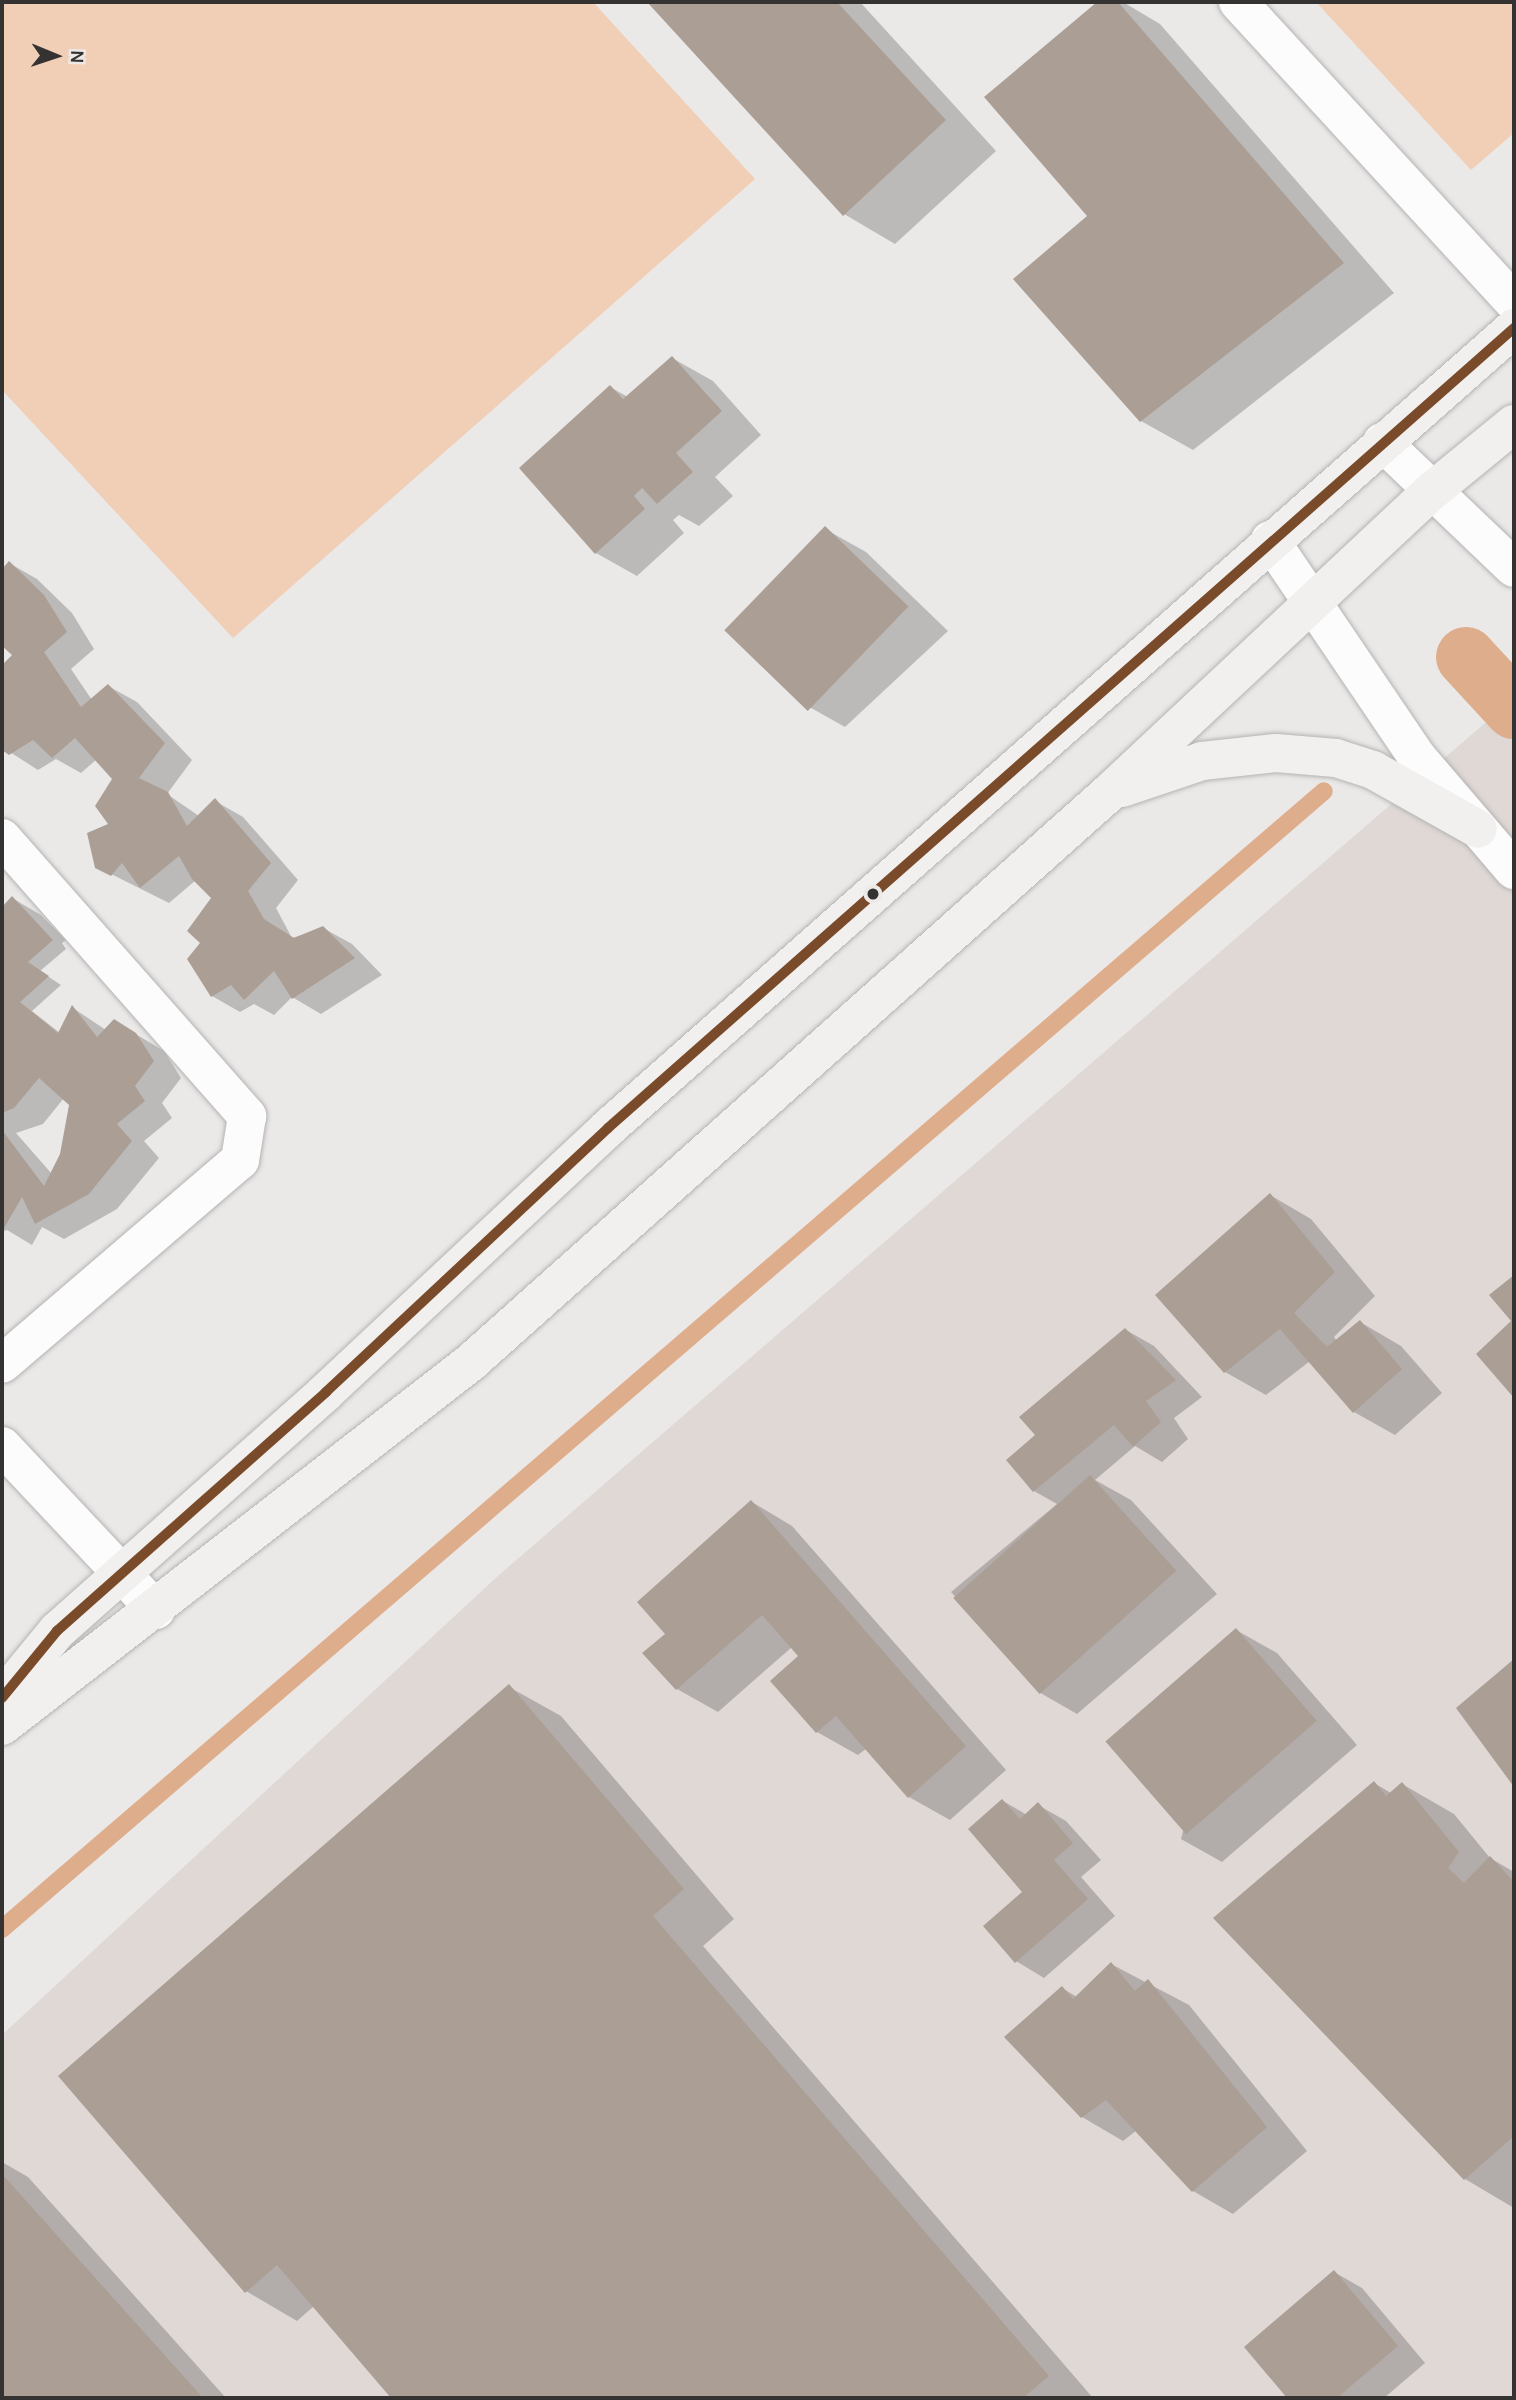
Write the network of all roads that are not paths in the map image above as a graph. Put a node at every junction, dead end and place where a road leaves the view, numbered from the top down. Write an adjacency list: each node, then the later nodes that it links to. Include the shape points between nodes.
1 (1238, 2): 2 (street)
2 (1514, 302)
3 (1514, 328): 5 (street)
4 (1514, 424): 6 (street)
5 (1382, 442): 6 (street); 7 (street)
6 (1432, 491): 8 (street); 9 (street)
7 (1270, 540): 9 (street); 16 (street, via 608,1128 326,1392)
8 (1514, 568)
9 (1313, 605): 10 (street); 11 (street, via 1417,757)
10 (1110, 792): 11 (street, via 1202,761 1276,753 1336,758 1373,771); 17 (street, via 470,1363 260,1523)
11 (1478, 829): 13 (street)
12 (2, 838): 14 (street, via 247,1116 240,1160)
13 (1514, 870)
14 (7, 1349)
15 (2, 1446): 16 (street)
16 (121, 1574): 17 (street); 18 (street, via 57,1632)
17 (156, 1610): 19 (street)
18 (2, 1698)
19 (2, 1726)

